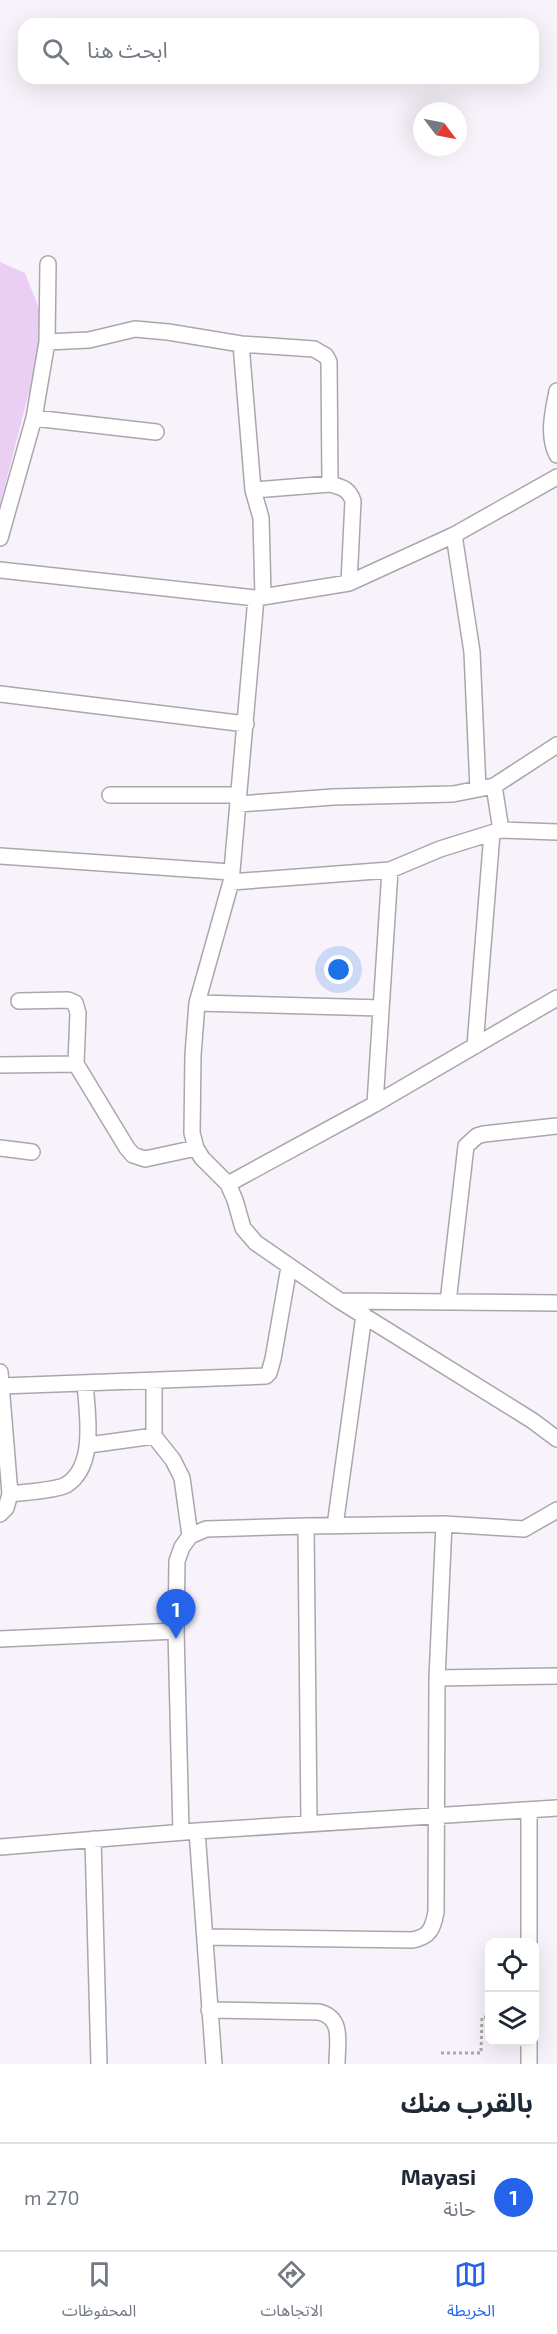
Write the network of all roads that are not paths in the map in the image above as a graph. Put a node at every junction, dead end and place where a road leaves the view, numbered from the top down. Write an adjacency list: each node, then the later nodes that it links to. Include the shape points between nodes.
1 (48, 264): 2 (street)
2 (47, 342): 3 (street, via 89,340 135,329); 5 (street)
3 (241, 344): 9 (street, via 314,349 326,356); 10 (street)
4 (557, 391): 7 (street, via 552,419)
5 (34, 418): 6 (street); 12 (street)
6 (156, 432)
7 (557, 455)
8 (557, 477): 11 (street)
9 (330, 484): 10 (street); 14 (street, via 345,489 352,501)
10 (253, 490): 15 (street, via 261,518)
11 (454, 535): 14 (street); 20 (street, via 472,652)
12 (0, 538)
13 (0, 570): 15 (street)
14 (349, 583): 15 (street)
15 (260, 597): 17 (street)
16 (0, 694): 17 (street)
17 (246, 724): 22 (street)
18 (557, 745): 19 (street)
19 (494, 786): 20 (street); 23 (street)
20 (478, 789): 22 (street, via 453,794)
21 (110, 795): 22 (street)
22 (238, 800): 27 (street)
23 (497, 832): 24 (street); 26 (street, via 440,849); 32 (street)
24 (557, 832)
25 (0, 856): 27 (street)
26 (390, 870): 27 (street); 31 (street)
27 (231, 877): 30 (street)
28 (557, 998): 32 (street)
29 (19, 1001): 33 (street, via 75,1003)
30 (197, 1003): 31 (street); 38 (street, via 192,1133)
31 (381, 1008): 35 (street)
32 (475, 1046): 35 (street)
33 (76, 1064): 34 (street); 38 (street, via 133,1155 145,1159)
34 (0, 1065)
35 (375, 1104): 40 (street)
36 (557, 1126): 43 (street, via 484,1134 466,1146)
37 (0, 1148): 39 (street)
38 (196, 1148): 40 (street)
39 (32, 1152)
40 (228, 1184): 41 (street, via 243,1228)
41 (289, 1267): 42 (street); 47 (street, via 273,1359 266,1376)
42 (340, 1301): 43 (street); 45 (street)
43 (448, 1302): 44 (street)
44 (557, 1303)
45 (364, 1315): 50 (street); 57 (street)
46 (1, 1379): 48 (street); 52 (street)
47 (154, 1382): 48 (street); 49 (street)
48 (85, 1383): 51 (street)
49 (154, 1436): 51 (street); 58 (street, via 182,1478)
50 (557, 1439)
51 (89, 1444): 52 (street, via 81,1468 64,1486)
52 (10, 1494): 54 (street)
53 (557, 1509): 55 (street, via 524,1529)
54 (0, 1514)
55 (444, 1524): 57 (street); 62 (street)
56 (306, 1526): 57 (street); 58 (street, via 206,1529); 66 (street)
57 (335, 1526)
58 (190, 1536): 59 (street, via 177,1561)
59 (176, 1631): 60 (street); 68 (street)
60 (0, 1639)
61 (557, 1676): 62 (street)
62 (437, 1678): 65 (street)
63 (557, 1808): 64 (street)
64 (529, 1810): 65 (street); 72 (street)
65 (435, 1816): 66 (street); 71 (street, via 436,1912 434,1926 423,1939)
66 (309, 1824): 67 (street)
67 (197, 1830): 68 (street); 71 (street)
68 (181, 1832): 69 (street)
69 (93, 1839): 70 (street); 75 (street)
70 (0, 1846)
71 (205, 1937): 73 (street)
72 (529, 1938)
73 (209, 2010): 76 (street); 77 (street, via 329,2014 335,2020)
74 (529, 2046): 78 (street)
75 (99, 2064)
76 (214, 2064)
77 (337, 2064)
78 (530, 2064)

